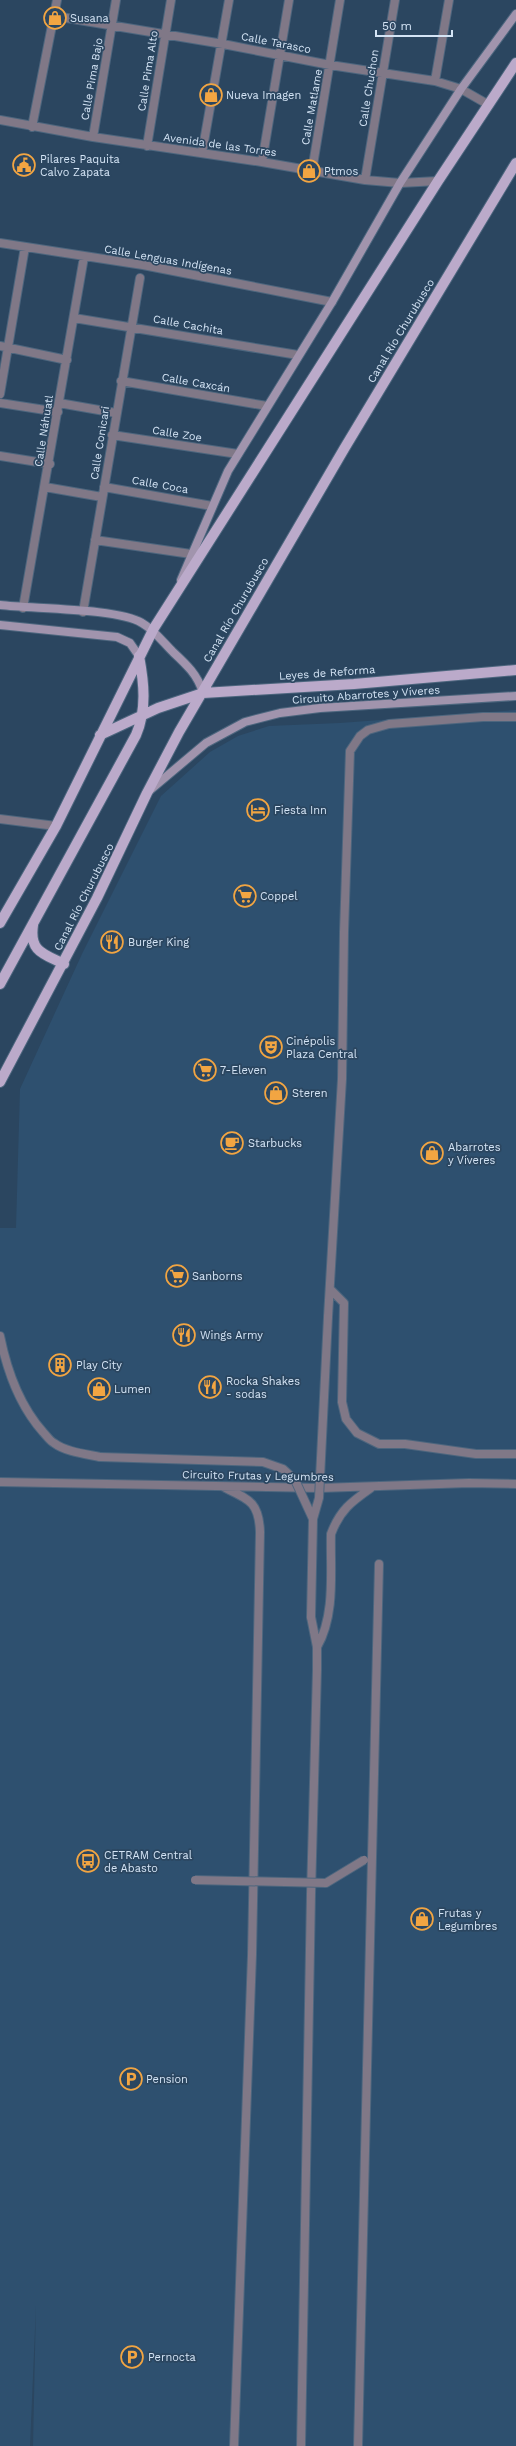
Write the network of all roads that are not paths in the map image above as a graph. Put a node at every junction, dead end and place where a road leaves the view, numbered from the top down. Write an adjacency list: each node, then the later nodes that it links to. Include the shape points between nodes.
1 (57, 0): 10 (street)
2 (116, 0): 11 (street, Calle Pima Bajo)
3 (171, 0): 12 (street, Calle Pima Alto)
4 (229, 0): 13 (street)
5 (289, 0): 14 (street)
6 (340, 0): 16 (street, Calle Matlame)
7 (395, 0): 17 (street, Calle Chuchon)
8 (449, 0): 18 (street)
9 (516, 14): 19 (street)
10 (55, 16): 11 (street, Calle Tarasco); 22 (street)
11 (112, 26): 12 (street, Calle Tarasco); 23 (street, Calle Pima Bajo)
12 (164, 35): 13 (street, Calle Tarasco); 24 (street, Calle Pima Alto)
13 (222, 44): 14 (street, Calle Tarasco); 25 (street)
14 (280, 54): 16 (street, Calle Tarasco); 26 (street)
15 (516, 63): 20 (main road)
16 (330, 65): 17 (street, Calle Tarasco); 28 (street, Calle Matlame)
17 (382, 73): 18 (street, Calle Tarasco); 29 (street, Calle Chuchon)
18 (435, 81): 19 (street, Calle Tarasco)
19 (460, 89): 20 (street, Calle Tarasco); 31 (street)
20 (490, 105): 30 (main road)
21 (0, 120): 22 (street, Avenida de las Torres)
22 (32, 127): 23 (street, Avenida de las Torres)
23 (93, 137): 24 (street, Avenida de las Torres)
24 (147, 146): 25 (street, Avenida de las Torres)
25 (202, 153): 26 (street, Avenida de las Torres)
26 (262, 162): 28 (street, Avenida de las Torres)
27 (516, 163): 67 (main road, Canal Río Churubusco, via 344,449)
28 (312, 171): 29 (street, Avenida de las Torres)
29 (365, 180): 31 (street, Avenida de las Torres)
30 (438, 181): 31 (street, Avenida de las Torres); 59 (main road)
31 (400, 183): 36 (street)
32 (0, 243): 33 (street, Calle Lenguas Indígenas)
33 (25, 247): 34 (street, Calle Lenguas Indígenas); 39 (street)
34 (84, 257): 36 (street, Calle Lenguas Indígenas, via 143,265); 37 (street, Calle Náhuatl)
35 (140, 278): 38 (street, Calle Conicari)
36 (332, 302): 40 (street)
37 (74, 318): 38 (street, Calle Cachita); 41 (street, Calle Náhuatl)
38 (131, 326): 40 (street, Calle Cachita); 42 (street, Calle Conicari)
39 (4, 347): 41 (street); 43 (street)
40 (298, 355): 46 (street)
41 (67, 360): 45 (street, Calle Náhuatl)
42 (121, 381): 46 (street, Calle Caxcán); 48 (street, Calle Conicari)
43 (0, 394)
44 (0, 403): 47 (street)
45 (60, 403): 47 (street, Calle Náhuatl); 48 (street)
46 (267, 406): 50 (street)
47 (58, 412): 52 (street, Calle Náhuatl)
48 (116, 413): 49 (street, Calle Conicari)
49 (112, 435): 50 (street, Calle Zoe); 54 (street, Calle Conicari)
50 (238, 454): 56 (street)
51 (0, 456): 52 (street)
52 (50, 464): 53 (street, Calle Náhuatl)
53 (45, 487): 55 (street); 61 (street, Calle Náhuatl)
54 (104, 487): 55 (street, Calle Conicari); 56 (street, Calle Coca)
55 (102, 497): 57 (street, Calle Conicari)
56 (212, 506): 58 (street)
57 (95, 540): 58 (street); 62 (street, Calle Conicari)
58 (191, 554): 59 (street)
59 (174, 597): 64 (main road)
60 (0, 605): 61 (street)
61 (23, 608): 62 (street)
62 (84, 612): 64 (street, via 130,618 143,623)
63 (0, 625): 65 (street, via 117,637 130,643)
64 (152, 631): 65 (main road); 67 (street, via 191,669 199,680)
65 (139, 656): 69 (main road, via 144,683); 71 (main road)
66 (516, 670): 67 (main road, Leyes de Reforma)
67 (203, 693): 69 (main road, Leyes de Reforma); 72 (main road, Canal Río Churubusco)
68 (516, 696): 72 (street, Circuito Abarrotes y Víveres, via 320,708 280,713 245,722 206,743)
69 (143, 714): 71 (main road, Leyes de Reforma); 75 (main road, via 132,744)
70 (516, 717): 80 (street, via 389,724 368,730 360,736 350,751 342,1079)
71 (100, 734): 74 (main road)
72 (147, 793): 77 (main road, Canal Río Churubusco, via 116,862)
73 (0, 819): 74 (street)
74 (56, 826): 76 (main road)
75 (34, 922): 77 (main road, via 32,937 36,948); 78 (main road)
76 (0, 923)
77 (64, 964): 79 (main road, Canal Río Churubusco)
78 (0, 984)
79 (0, 1082)
80 (330, 1289): 82 (street, via 344,1303 342,1402 346,1419 357,1433 379,1444 405,1444 476,1454); 87 (street, bridge, via 319,1498)
81 (0, 1336): 87 (street, bridge, via 10,1377 27,1411 53,1443 100,1457 263,1462 283,1468 295,1480)
82 (516, 1454)
83 (0, 1482): 85 (street, Circuito Frutas y Legumbres)
84 (516, 1484): 86 (street, Circuito Frutas y Legumbres, via 469,1483)
85 (222, 1487): 86 (street, Circuito Frutas y Legumbres); 92 (street, via 254,1504 260,1516 252,1955)
86 (371, 1488): 89 (street, via 345,1507 331,1534 329,1614 326,1631)
87 (313, 1519): 89 (street, bridge, via 311,1616)
88 (379, 1564): 90 (street)
89 (318, 1647): 93 (street)
90 (373, 1856): 91 (street, bridge, via 326,1882); 94 (street)
91 (195, 1880)
92 (234, 2446)
93 (300, 2446)
94 (358, 2446)

